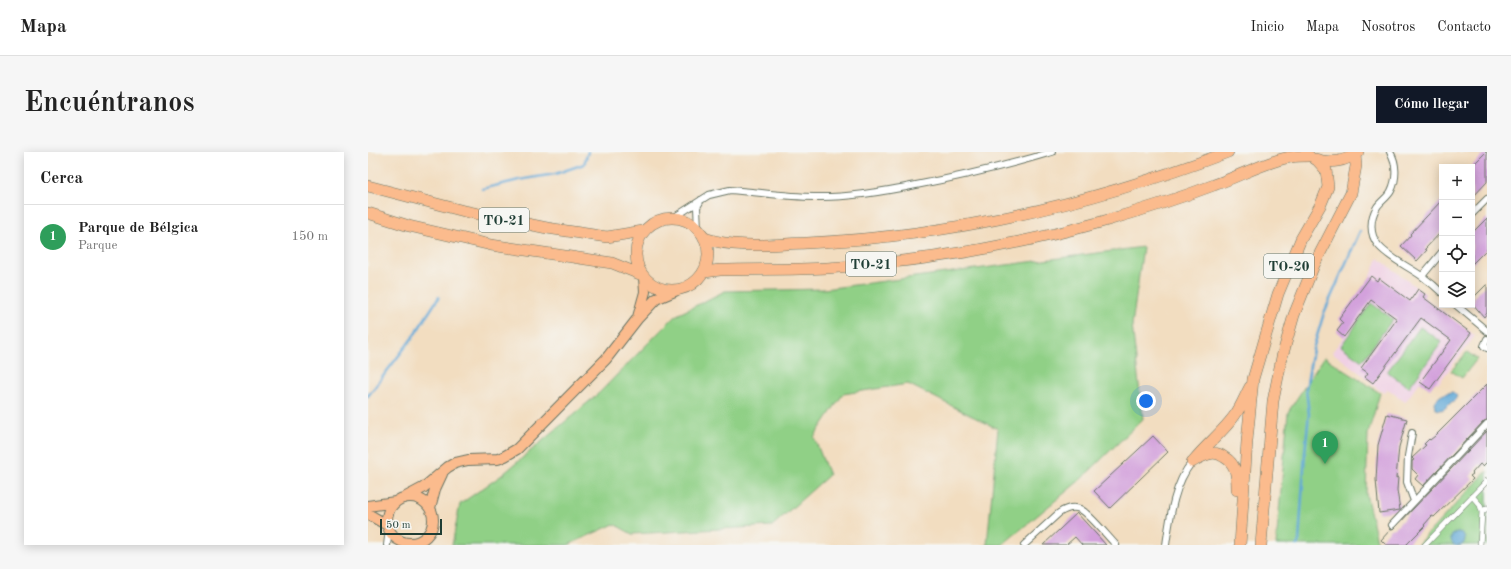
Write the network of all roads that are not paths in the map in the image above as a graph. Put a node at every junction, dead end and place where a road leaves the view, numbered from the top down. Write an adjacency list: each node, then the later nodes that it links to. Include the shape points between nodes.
1 (1052, 152): 7 (street, via 1014,164 892,190 814,197 730,190)
2 (1228, 152): 13 (highway, TO-21, via 1172,173 1094,197 1028,214 955,228 885,237 780,244 731,244)
3 (1390, 152): 17 (street, via 1396,166 1393,185 1374,213 1371,228 1380,247)
4 (1357, 153): 5 (highway, TO-20, via 1337,162 1327,162); 48 (highway, TO-20, via 1351,193 1314,265 1294,315 1282,357 1273,401)
5 (1310, 156): 15 (highway, TO-21, via 1292,156 1151,208 1008,245 883,263 826,268); 25 (highway, TO-20, via 1326,170 1328,187 1301,239 1278,294)
6 (368, 186): 12 (highway, TO-21, via 452,208 547,228 607,237)
7 (702, 199): 11 (street); 13 (street, via 697,207)
8 (1487, 199): 9 (street)
9 (1475, 211)
10 (368, 213): 16 (highway, TO-21, via 409,226 491,245 612,263)
11 (673, 218): 12 (highway, TO-21, via 656,221); 13 (highway, TO-21, via 691,223)
12 (643, 231): 16 (highway, via 638,239 635,257 637,267)
13 (701, 234): 15 (highway, via 708,252)
14 (1439, 256): 17 (street)
15 (704, 272): 18 (highway, TO-21, via 687,288)
16 (643, 276): 18 (highway, TO-21, via 658,288); 21 (main road, via 644,292)
17 (1422, 276): 19 (street)
18 (675, 290): 21 (main road, via 656,299)
19 (1439, 290)
20 (1460, 308): 22 (street)
21 (638, 318): 29 (main road, via 606,359 517,449 498,459 462,461)
22 (1487, 331)
23 (1487, 339): 24 (street, via 1484,346)
24 (1487, 348)
25 (1253, 379): 28 (highway, via 1236,414); 42 (highway, TO-20, via 1246,441)
26 (1487, 424): 33 (street)
27 (1412, 433): 33 (street, via 1407,482)
28 (1192, 462): 42 (highway, via 1214,453 1232,462 1236,470 1236,514); 47 (street, via 1182,477 1175,496)
29 (442, 472): 32 (main road, via 423,488); 35 (main road)
30 (1487, 480): 31 (street)
31 (1472, 496): 37 (street, via 1480,505); 49 (street)
32 (400, 500): 34 (main road); 35 (main road, via 419,499); 40 (main road, via 390,509 387,516)
33 (1414, 501): 39 (street)
34 (368, 506)
35 (430, 508): 41 (main road, via 434,522)
36 (1487, 508): 37 (street)
37 (1482, 512): 50 (street)
38 (368, 514): 40 (main road)
39 (1392, 525)
40 (388, 527): 43 (main road, via 395,538); 44 (street)
41 (429, 540): 43 (main road)
42 (1240, 543)
43 (410, 544)
44 (388, 545)
45 (1024, 545): 46 (street, via 1059,513 1076,508 1083,511)
46 (1116, 545)
47 (1166, 545)
48 (1261, 545)
49 (1425, 545)
50 (1480, 545)

